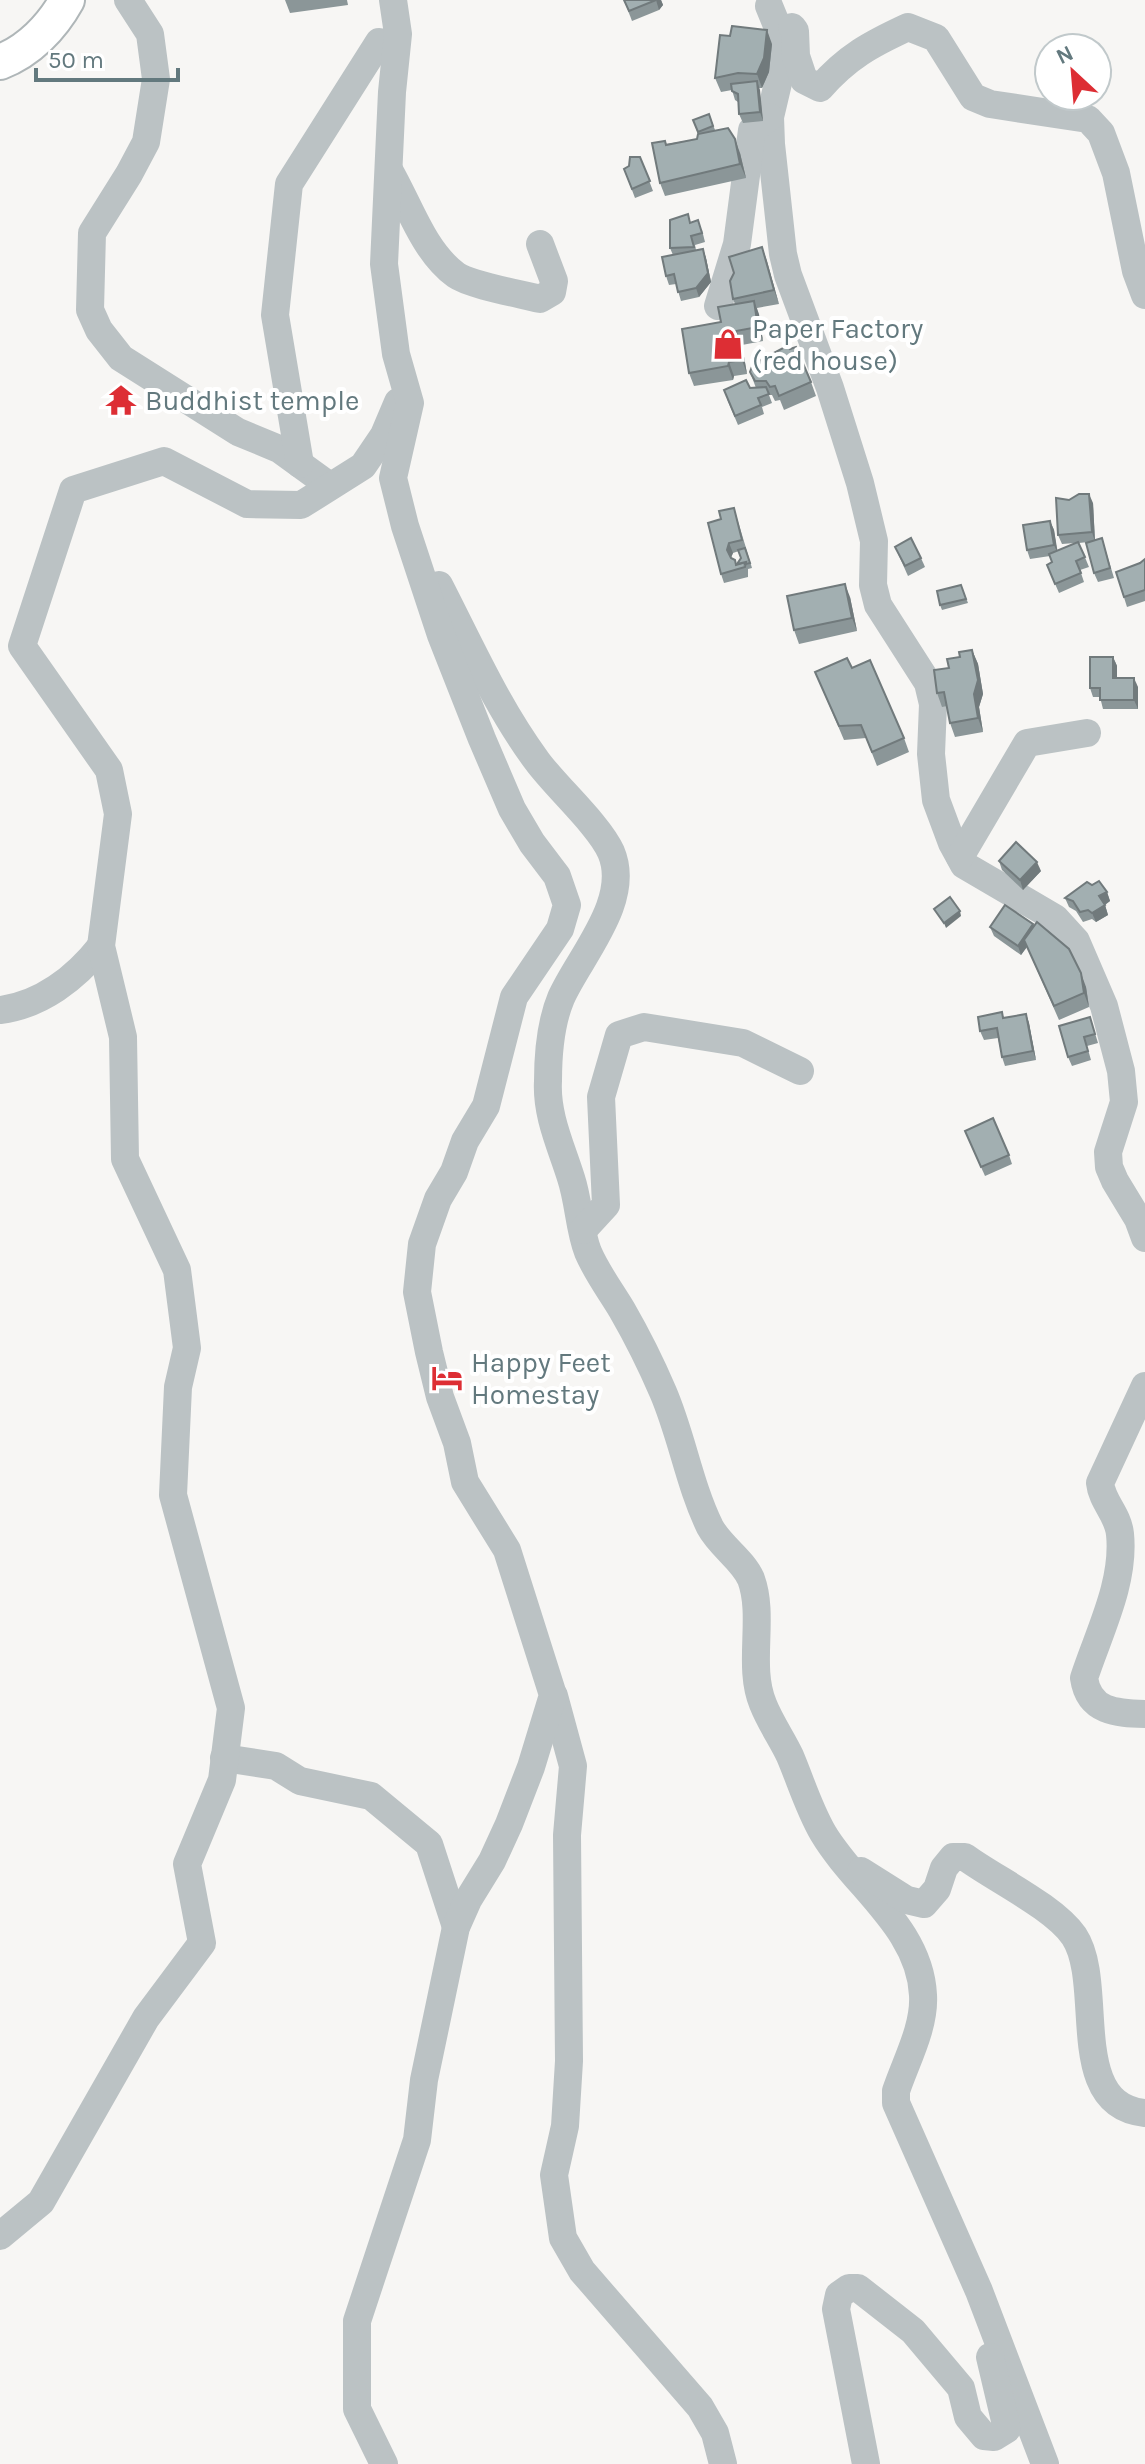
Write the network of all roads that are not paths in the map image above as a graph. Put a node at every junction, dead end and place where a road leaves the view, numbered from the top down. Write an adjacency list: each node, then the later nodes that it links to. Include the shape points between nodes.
1 (67, 0): 6 (main road, via 34,42)
2 (128, 0): 13 (street, via 150,34 156,79 146,142 92,233 90,310 121,358 238,432)
3 (393, 0): 8 (street, via 398,34)
4 (766, 3): 7 (street, via 778,28 780,52); 10 (street, via 795,31 804,80 820,88 840,65 908,27 936,38 973,97 1088,119 1101,133 1116,173)
5 (379, 42): 13 (street, via 289,184 275,315)
6 (0, 62)
7 (770, 117): 11 (street, via 752,130 737,244); 17 (street, via 788,275 860,483 874,541 878,605 928,683 936,800)
8 (389, 169): 9 (street, via 438,258 458,277 540,299 552,292 554,281); 12 (street, via 384,264)
9 (540, 244)
10 (1145, 295)
11 (718, 306)
12 (403, 373): 14 (street, via 384,435 363,466); 15 (street, via 410,403 393,478)
13 (300, 464): 14 (street)
14 (330, 486): 18 (street, via 301,505 247,504 164,461 73,490 22,646 109,770 118,814)
15 (405, 526): 21 (street, via 512,726 611,852 613,895 559,1001 547,1083 549,1110); 24 (street, via 441,635 512,809 557,876 567,905 560,929 514,997 486,1106 438,1199 422,1244 417,1292 465,1482 507,1550)
16 (1087, 733): 17 (street, via 1027,743)
17 (960, 857): 22 (street, via 984,878 1055,918 1076,941 1104,1006 1121,1071 1124,1102 1108,1152 1109,1167)
18 (101, 946): 19 (street, via 59,987 24,1005); 26 (street, via 123,1037 125,1159 177,1270 187,1348 178,1387 173,1495 231,1708)
19 (0, 1010)
20 (800, 1071): 21 (street, via 743,1043 644,1027 619,1035 601,1097 606,1205)
21 (583, 1230): 27 (street, via 598,1273 663,1394 694,1492 713,1533 750,1577 763,1704 811,1810)
22 (1145, 1238)
23 (1145, 1386): 25 (street, via 1100,1483 1120,1532 1120,1556 1114,1591 1084,1678 1086,1693 1099,1706)
24 (553, 1695): 28 (street, via 509,1824); 33 (street, via 573,1766 567,1835 569,2061 565,2126 554,2175 563,2238 582,2271 700,2407 715,2433)
25 (1145, 1714)
26 (224, 1758): 28 (street, via 276,1766 300,1781 371,1796 429,1844); 30 (street, via 222,1780 187,1864 202,1943 146,2018 41,2202)
27 (840, 1859): 29 (street, via 907,1900 924,1904 953,1857 965,1857 1036,1902 1072,1933 1084,1953 1091,2047 1104,2089 1123,2109); 31 (street, via 914,1956 923,1996 921,2021 896,2103)
28 (456, 1927): 32 (street, via 417,2140 357,2321 357,2409)
29 (1145, 2113)
30 (0, 2236)
31 (1002, 2350): 34 (street, via 989,2353 1007,2429 984,2436 968,2417 961,2388 913,2331 858,2288 839,2295 836,2309); 35 (street)
32 (384, 2464)
33 (723, 2464)
34 (866, 2464)
35 (1045, 2464)

